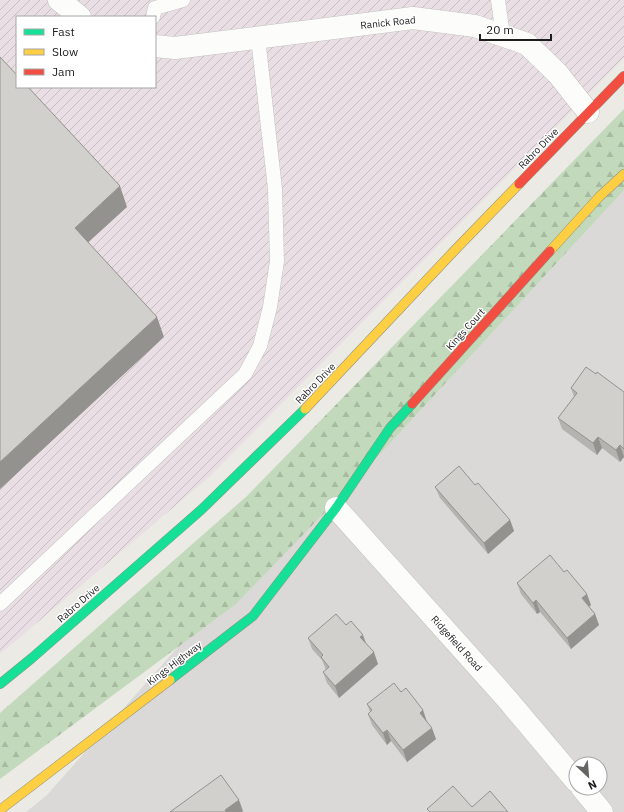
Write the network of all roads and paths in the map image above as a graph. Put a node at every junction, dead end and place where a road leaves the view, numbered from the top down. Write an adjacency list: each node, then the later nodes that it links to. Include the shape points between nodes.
1 (60, 0): 5 (street)
2 (183, 0): 4 (lane)
3 (498, 0): 6 (lane)
4 (153, 8)
5 (79, 16)
6 (503, 36): 7 (street, Ranick Road, via 475,26 413,18); 10 (street, Ranick Road, via 527,44 558,74)
7 (258, 38): 8 (street, Ranick Road, via 176,48); 13 (lane, via 275,189 277,261 270,307 260,346 245,374)
8 (156, 46)
9 (624, 76): 10 (street, Rabro Drive)
10 (588, 112): 14 (street, Rabro Drive, via 311,404 201,510)
11 (624, 174): 12 (street, Kings Court, via 599,197 390,428)
12 (336, 508): 15 (street, Ridgefield Road, via 507,699); 17 (street, Kings Highway, via 253,616)
13 (0, 604)
14 (0, 684)
15 (568, 771)
16 (589, 796): 18 (street)
17 (0, 810)
18 (602, 812)

